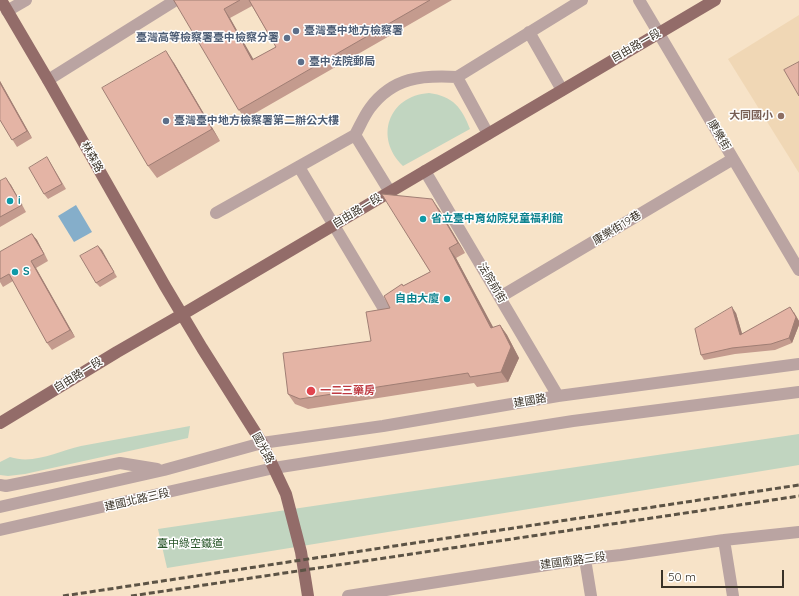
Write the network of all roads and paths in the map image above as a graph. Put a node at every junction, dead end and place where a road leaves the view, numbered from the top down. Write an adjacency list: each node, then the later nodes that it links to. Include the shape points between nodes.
1 (1, 0): 7 (main road, 林森路)
2 (26, 0): 7 (street)
3 (176, 0): 11 (street)
4 (582, 0): 8 (street)
5 (639, 0): 9 (street, 康樂街)
6 (715, 0): 9 (main road, 自由路一段)
7 (7, 11): 11 (main road, 林森路)
8 (529, 32): 10 (street); 12 (street)
9 (659, 33): 12 (main road, 自由路一段); 15 (street, 康樂街)
10 (457, 77): 13 (street); 14 (street, via 433,76 410,79 394,85 370,108)
11 (48, 80): 24 (main road, 林森路)
12 (562, 90): 13 (main road, 自由路一段)
13 (488, 134): 17 (main road, 自由路一段)
14 (355, 135): 16 (street); 18 (street)
15 (733, 159): 21 (street, 康樂街); 22 (street, 康樂街19巷)
16 (299, 166): 19 (street); 20 (street)
17 (425, 171): 18 (main road, 自由路一段); 22 (street, 法院前街)
18 (390, 192): 20 (main road, 自由路一段)
19 (216, 213)
20 (333, 225): 23 (street); 24 (main road, 自由路一段)
21 (799, 270)
22 (500, 297): 27 (street, 法院前街)
23 (384, 309)
24 (183, 314): 28 (main road, 自由路一段); 29 (main road, 國光路)
25 (799, 364): 27 (street, 建國路)
26 (799, 392): 30 (street, via 573,421)
27 (558, 396): 29 (street, 建國路, via 383,426)
28 (0, 423)
29 (262, 443): 30 (main road, 國光路); 31 (street)
30 (274, 468): 34 (street, 建國北路三段); 38 (main road, 國光路, via 286,494 294,523)
31 (164, 470): 32 (street, via 120,463 6,486); 33 (street)
32 (0, 485)
33 (0, 507)
34 (0, 530)
35 (799, 532): 36 (street, 建國南路三段)
36 (724, 540): 37 (street, 建國南路三段); 41 (street)
37 (585, 559): 39 (street, 建國南路三段); 40 (street)
38 (308, 596)
39 (348, 596)
40 (590, 596)
41 (733, 596)

